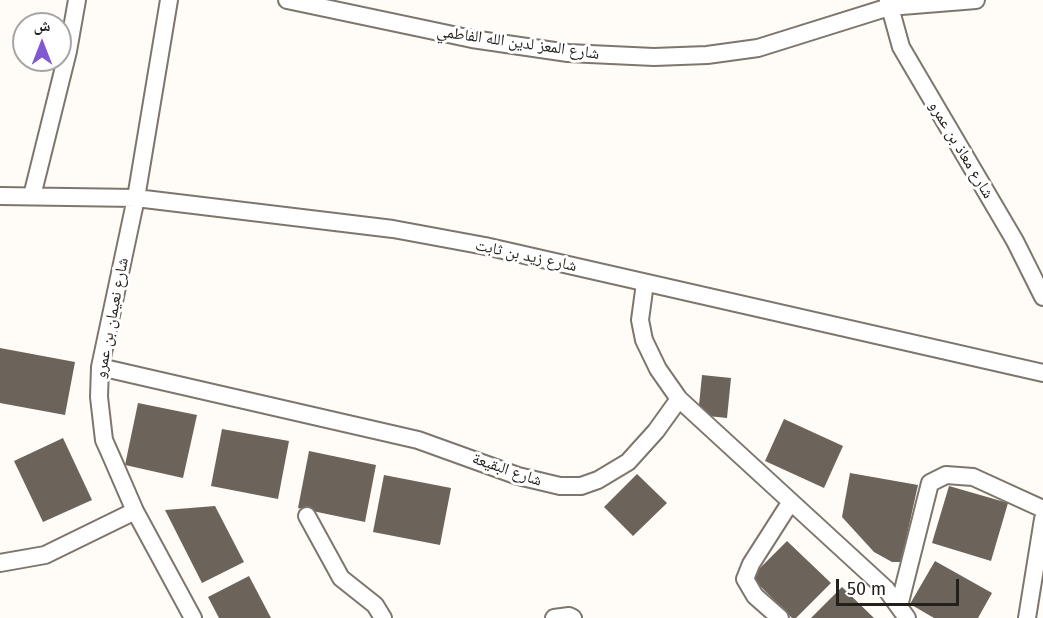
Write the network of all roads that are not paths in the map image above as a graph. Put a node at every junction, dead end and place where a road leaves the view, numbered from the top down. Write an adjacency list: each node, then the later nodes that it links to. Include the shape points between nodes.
1 (77, 0): 8 (street)
2 (169, 0): 9 (street, شارع نعيمان بن عمرو)
3 (287, 0): 6 (street, شارع المعز لدين الله الفاطمي)
4 (976, 0): 5 (street, شارع المعز لدين الله الفاطمي)
5 (889, 4): 6 (street, شارع المعز لدين الله الفاطمي, via 758,48 654,57 568,53 472,39); 11 (street, شارع معاذ بن عمرو, via 901,47)
6 (343, 6)
7 (0, 196): 8 (street, شارع زيد بن ثابت)
8 (32, 196): 9 (street, شارع زيد بن ثابت)
9 (136, 198): 10 (street, شارع زيد بن ثابت, via 393,229 485,246); 12 (street, شارع نعيمان بن عمرو)
10 (645, 284): 13 (street, شارع زيد بن ثابت); 14 (street, via 640,320 644,340)
11 (1043, 297)
12 (100, 367): 14 (street, شارع البقيعة, via 418,440 518,476 560,486 581,486 628,462); 17 (street, شارع نعيمان بن عمرو, via 104,440)
13 (1043, 374)
14 (679, 399): 15 (street)
15 (790, 503): 21 (street, via 886,589); 26 (street, via 751,564 746,579 755,596)
16 (1043, 509): 21 (street, via 973,477 946,476 930,483)
17 (135, 511): 20 (street, via 45,555); 22 (street, شارع نعيمان بن عمرو)
18 (307, 516): 23 (street, via 341,578 375,605)
19 (1043, 519): 27 (street)
20 (0, 563)
21 (903, 612)
22 (193, 618)
23 (383, 618)
24 (554, 618): 25 (street)
25 (573, 618)
26 (780, 618)
27 (1027, 618)

